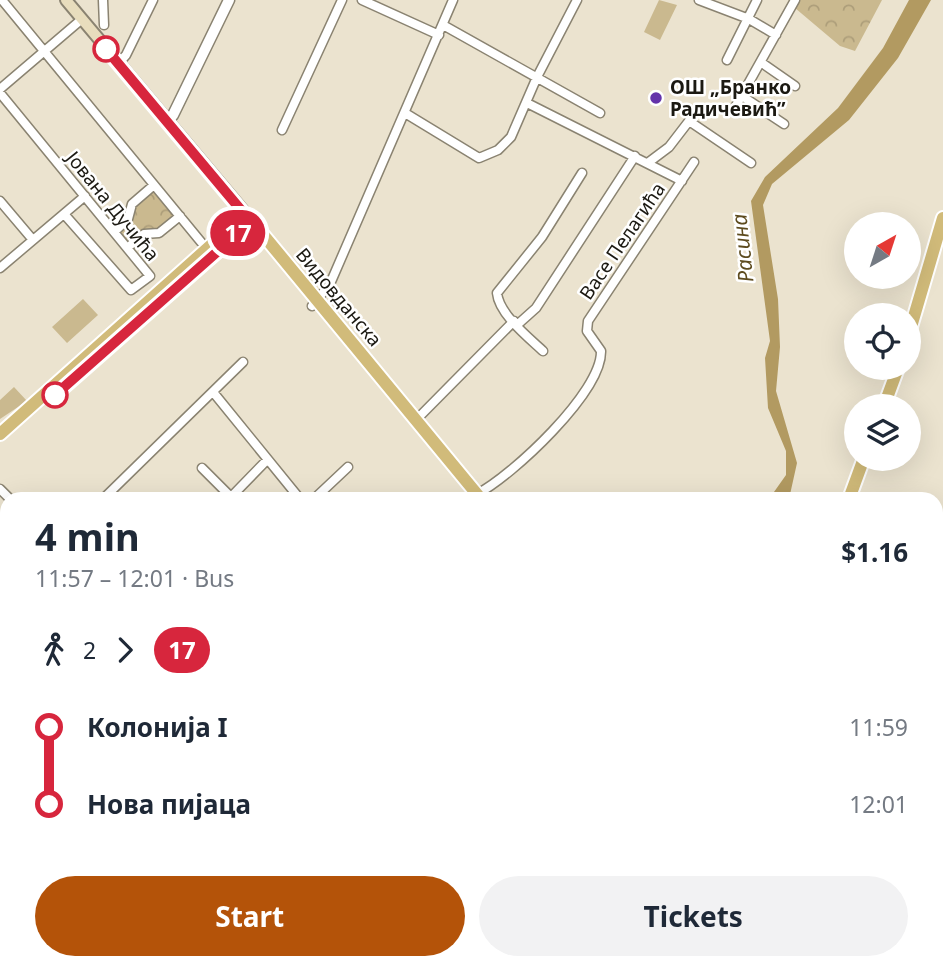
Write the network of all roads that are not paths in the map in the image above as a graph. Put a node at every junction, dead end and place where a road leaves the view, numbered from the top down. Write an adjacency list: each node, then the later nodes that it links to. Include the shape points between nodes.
1 (2, 0): 19 (street)
2 (66, 0): 13 (main road, Видовданска)
3 (103, 0): 15 (street)
4 (153, 0): 22 (street)
5 (229, 0): 31 (street)
6 (342, 0): 33 (street)
7 (362, 0): 17 (street)
8 (453, 0): 16 (street)
9 (577, 0): 23 (street)
10 (699, 0): 14 (street)
11 (757, 0): 14 (street)
12 (795, 0): 18 (street)
13 (82, 19): 19 (street); 22 (main road, Видовданска)
14 (749, 19): 18 (street); 20 (street)
15 (104, 25)
16 (443, 25): 17 (street); 23 (street)
17 (439, 35): 29 (street)
18 (776, 36): 21 (street)
19 (44, 51): 25 (street); 40 (street)
20 (727, 60)
21 (762, 63): 24 (street); 26 (street)
22 (118, 64): 31 (main road, Видовданска)
23 (537, 77): 27 (street); 30 (street)
24 (795, 86)
25 (0, 91): 41 (street, Јована Дучића)
26 (742, 96): 28 (street); 32 (street)
27 (527, 103): 29 (street, via 509,141 483,158); 34 (street)
28 (733, 111)
29 (405, 113): 53 (street, via 330,284)
30 (600, 113)
31 (167, 122): 46 (main road, Видовданска, via 171,133)
32 (784, 124)
33 (282, 130)
34 (635, 156): 35 (street); 54 (street, via 536,308)
35 (649, 162): 37 (street, via 690,121); 39 (street)
36 (694, 162): 39 (street, Васе Пелагића)
37 (751, 163)
38 (582, 173): 54 (street, via 542,237 497,293)
39 (682, 181): 71 (street, Васе Пелагића, via 587,321 587,331 601,351 595,376 541,444)
40 (154, 185): 44 (street); 47 (street, via 132,204 128,219)
41 (85, 197): 43 (street); 47 (street, Јована Дучића)
42 (0, 201): 48 (street)
43 (64, 214): 48 (street); 50 (street, Јована Дучића, via 131,290 150,276)
44 (180, 216): 49 (street); 50 (street, via 159,233 144,234)
45 (943, 218): 52 (main road)
46 (246, 220): 53 (main road, Видовданска); 59 (main road); 60 (main road)
47 (114, 232): 50 (street, Јована Дучића)
48 (33, 240): 51 (street)
49 (201, 242)
50 (127, 248)
51 (0, 268)
52 (918, 303)
53 (315, 304): 58 (main road, Видовданска)
54 (515, 323): 55 (street); 58 (street)
55 (543, 351)
56 (243, 362): 57 (street)
57 (213, 392): 61 (street); 65 (street)
58 (409, 416): 70 (main road, Видовданска)
59 (0, 434)
60 (0, 443)
61 (267, 460): 67 (street); 68 (street)
62 (348, 467): 69 (street)
63 (202, 468): 66 (street)
64 (859, 471): 72 (main road)
65 (110, 492)
66 (224, 492)
67 (236, 492)
68 (294, 492)
69 (321, 492)
70 (472, 492)
71 (482, 492)
72 (852, 492)

